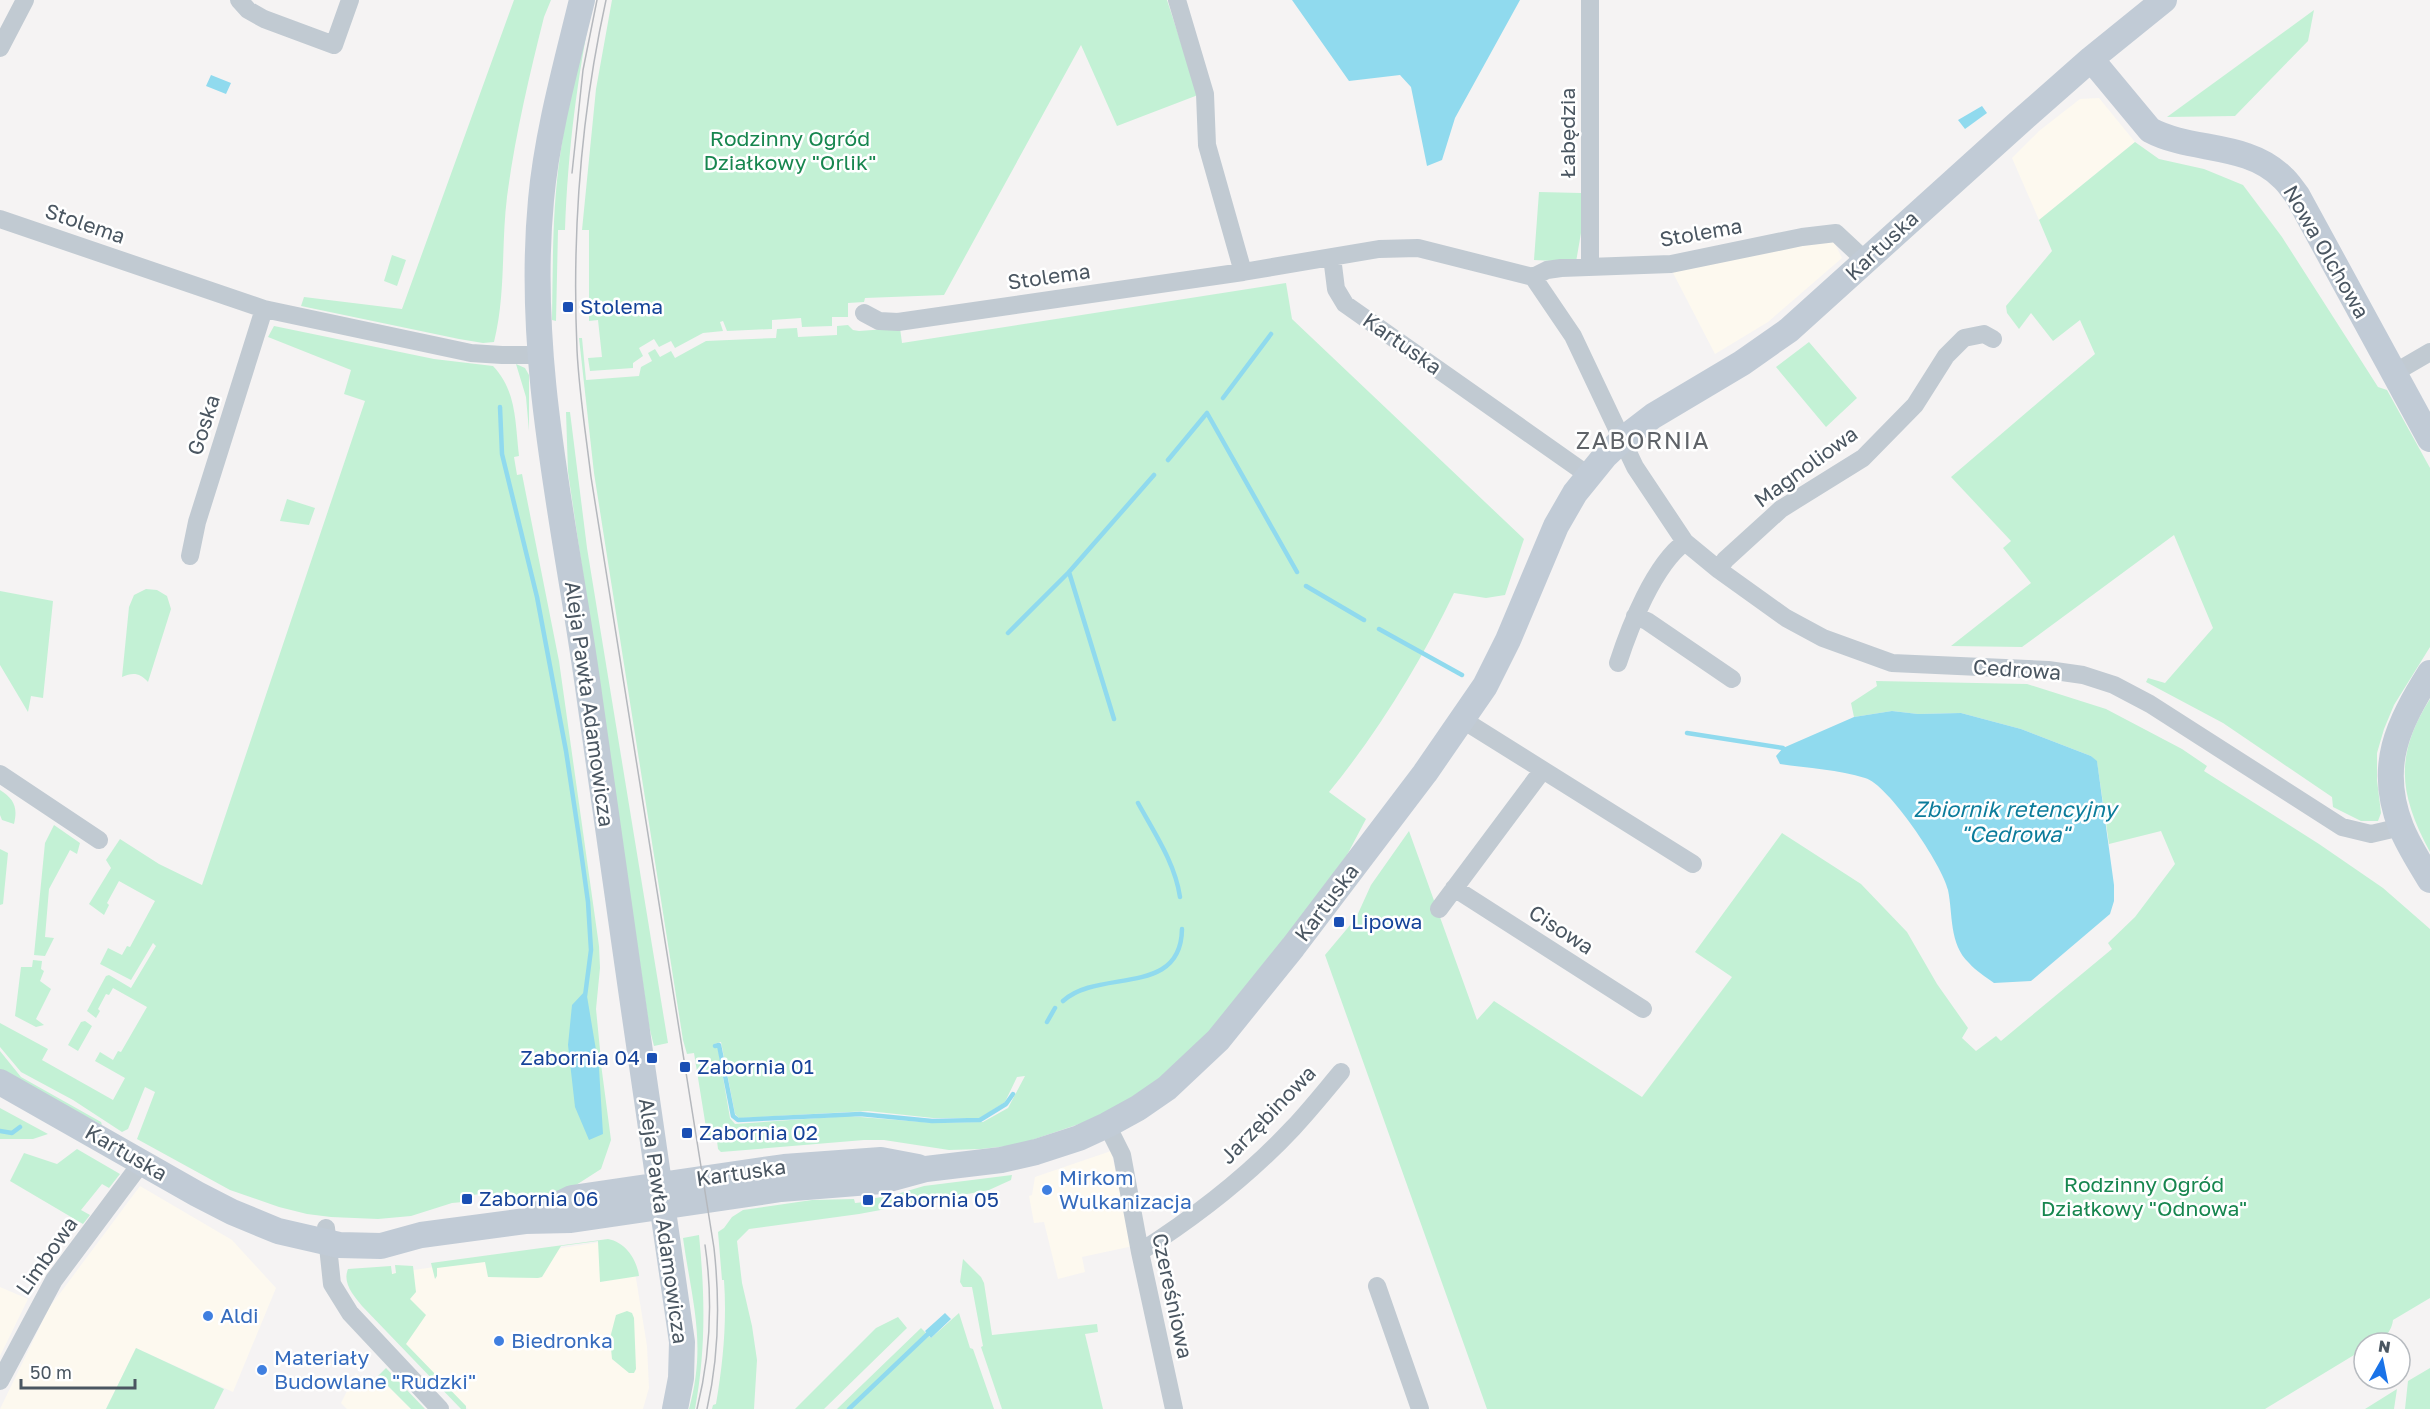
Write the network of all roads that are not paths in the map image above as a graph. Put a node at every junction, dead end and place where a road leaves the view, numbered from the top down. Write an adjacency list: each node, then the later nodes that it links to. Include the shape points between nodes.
1 (25, 0): 8 (street)
2 (350, 0): 7 (street, via 334,45 264,19)
3 (582, 0): 20 (street, Aleja Pawła Adamowicza, via 541,200)
4 (1177, 0): 14 (street, via 1205,94 1207,145)
5 (1590, 0): 13 (street, Łabędzia)
6 (2164, 0): 9 (street, Kartuska)
7 (241, 1)
8 (0, 48)
9 (2091, 59): 12 (street, Kartuska); 21 (street, Nowa Olchowa, via 2150,130 2178,141 2252,157 2282,177 2297,195)
10 (0, 219): 16 (street, Stolema)
11 (1332, 257): 14 (street, Stolema); 15 (street, Stolema, via 1379,249 1418,248); 24 (street, Kartuska, via 1336,289 1345,304)
12 (1866, 261): 13 (street, Stolema, via 1836,233 1671,264); 22 (street, Kartuska, via 1789,330)
13 (1590, 267): 15 (street, Stolema, via 1547,270)
14 (1243, 272): 17 (street, Stolema, via 898,322 879,321)
15 (1533, 278): 22 (street, via 1573,336)
16 (264, 309): 20 (street, Stolema, via 471,353); 26 (street, Goska, via 197,522)
17 (864, 313)
18 (1993, 339): 27 (street, Magnoliowa, via 1984,334 1964,338 1946,356 1915,405 1863,458 1781,509)
19 (2430, 352): 21 (street)
20 (541, 355): 46 (street, Aleja Pawła Adamowicza)
21 (2394, 373): 23 (street, Nowa Olchowa)
22 (1623, 439): 24 (street, Kartuska); 25 (street, Cedrowa, via 1635,466)
23 (2430, 439)
24 (1588, 475): 32 (street, Kartuska, via 1556,526 1499,660)
25 (1685, 542): 27 (street, Cedrowa); 28 (street, via 1675,550)
26 (190, 556)
27 (1719, 570): 35 (street, Cedrowa, via 1809,632 1878,659 1915,665 2048,670 2083,675 2114,686 2150,704 2342,827 2371,834)
28 (1635, 616): 29 (street); 31 (street)
29 (1618, 663)
30 (2430, 674): 35 (street, via 2399,728 2392,754 2391,784)
31 (1732, 679)
32 (1463, 720): 33 (street); 44 (street, Kartuska, via 1218,1040 1167,1088)
33 (1542, 771): 37 (street); 39 (street)
34 (0, 774): 36 (street)
35 (2401, 827): 38 (street)
36 (99, 840)
37 (1694, 864)
38 (2430, 880)
39 (1454, 888): 40 (street); 41 (street, Cisowa)
40 (1439, 909)
41 (1643, 1009)
42 (1341, 1072): 48 (street, Jarzębinowa, via 1256,1165)
43 (0, 1082): 45 (street, Kartuska)
44 (1107, 1125): 46 (street, Kartuska, via 1051,1148 961,1166 926,1169 870,1161 784,1167); 48 (street, Czereśniowa, via 1122,1155)
45 (142, 1162): 47 (street, Kartuska, via 197,1194 278,1232); 50 (street, Limbowa, via 54,1280)
46 (660, 1196): 47 (street, Kartuska, via 572,1198 525,1221 421,1235 381,1246); 52 (street, Aleja Pawła Adamowicza, via 681,1342 681,1378)
47 (327, 1236): 51 (street, via 332,1284 350,1313)
48 (1140, 1252): 53 (street, Czereśniowa)
49 (1377, 1286): 54 (street)
50 (0, 1382)
51 (440, 1409)
52 (675, 1409)
53 (1174, 1409)
54 (1420, 1409)

